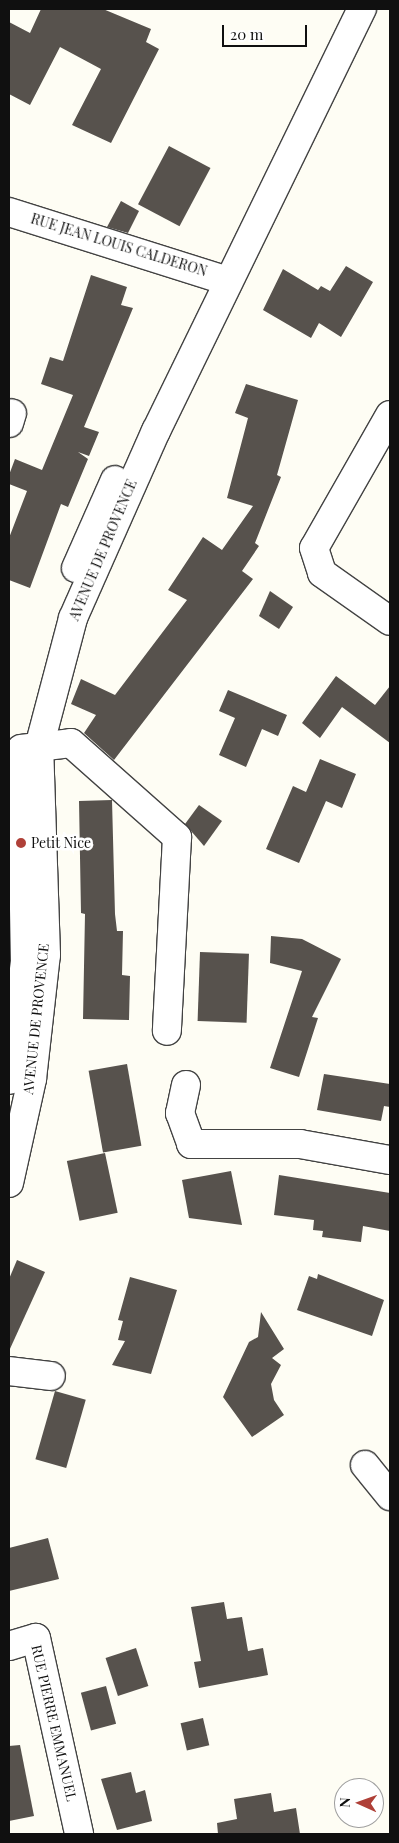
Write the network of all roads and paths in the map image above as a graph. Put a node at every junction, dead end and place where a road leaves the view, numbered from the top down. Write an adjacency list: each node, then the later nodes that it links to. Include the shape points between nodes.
1 (362, 9): 3 (street, AVENUE DE PROVENCE)
2 (9, 212): 3 (street, RUE JEAN LOUIS CALDERON)
3 (222, 278): 6 (street, AVENUE DE PROVENCE, via 72,618)
4 (390, 416): 5 (street, via 314,548 322,573)
5 (390, 621)
6 (23, 748): 7 (street, via 70,743 177,838); 8 (street, AVENUE DE PROVENCE, via 25,960); 10 (street, AVENUE DE PROVENCE, via 46,955 32,1080)
7 (167, 1031)
8 (9, 1080)
9 (186, 1085): 11 (street, via 180,1113 191,1144 300,1144)
10 (14, 1148): 12 (street, AVENUE DE PROVENCE)
11 (390, 1160)
12 (9, 1183)
13 (9, 1370): 14 (street)
14 (51, 1376)
15 (365, 1465): 16 (street)
16 (390, 1496)
17 (9, 1646): 18 (street, RUE PIERRE EMMANUEL, via 36,1638)
18 (79, 1834)

